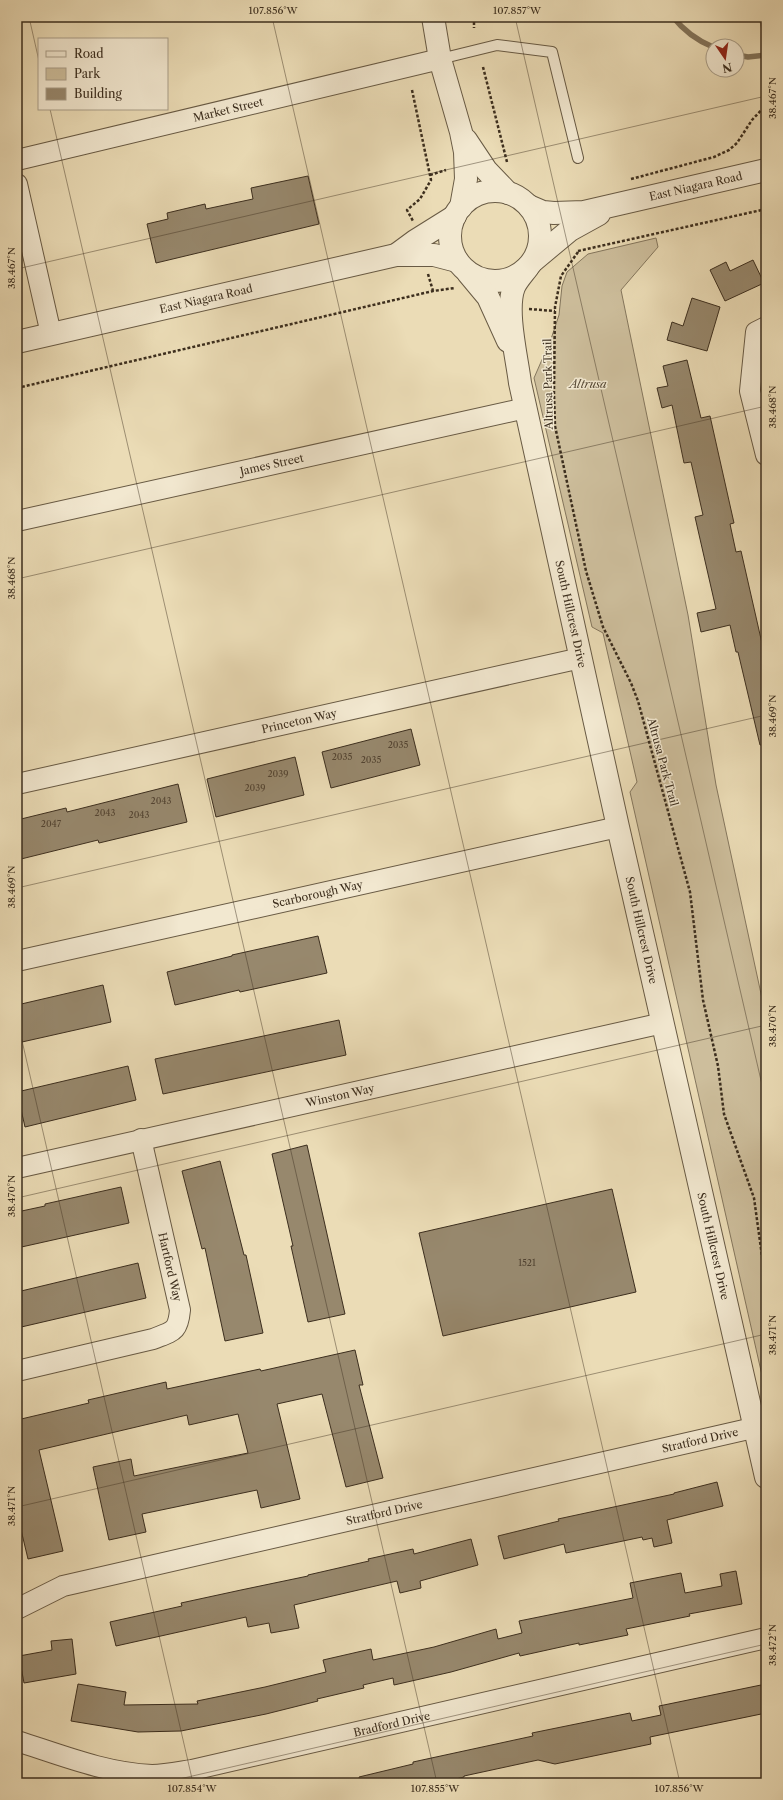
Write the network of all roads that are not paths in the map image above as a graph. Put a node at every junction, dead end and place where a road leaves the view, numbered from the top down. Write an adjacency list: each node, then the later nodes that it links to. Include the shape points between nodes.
1 (433, 17): 2 (street)
2 (440, 58): 3 (street); 4 (lane, via 497,45 552,52); 5 (street, Market Street)
3 (461, 132): 8 (street, via 486,170); 11 (street, via 467,169)
4 (578, 158)
5 (17, 160)
6 (766, 170): 9 (street, East Niagara Road)
7 (17, 184): 16 (street)
8 (508, 193): 10 (street); 11 (street, via 491,191 480,194 470,199)
9 (626, 202): 10 (street, East Niagara Road, via 584,212 564,213 544,212); 13 (street, East Niagara Road, via 578,225 551,244)
10 (530, 206): 13 (street, via 541,233 539,247)
11 (458, 211): 12 (street, East Niagara Road); 14 (street, via 450,231 450,241)
12 (396, 255): 14 (street, East Niagara Road, via 434,255); 16 (street, East Niagara Road)
13 (531, 264): 14 (street, via 514,277 498,281 481,279); 18 (street, South Hillcrest Drive, via 514,288 511,303)
14 (462, 266): 18 (street, South Hillcrest Drive, via 482,288 501,324)
15 (766, 327): 20 (street, via 756,332 750,391)
16 (52, 334): 17 (street, East Niagara Road)
17 (17, 342)
18 (520, 383): 19 (street, South Hillcrest Drive)
19 (526, 408): 21 (street, James Street); 22 (street, South Hillcrest Drive)
20 (766, 455)
21 (17, 522)
22 (581, 658): 23 (street, Princeton Way); 24 (street, South Hillcrest Drive)
23 (17, 784)
24 (618, 827): 25 (street, Scarborough Way); 26 (street, South Hillcrest Drive)
25 (17, 961)
26 (662, 1023): 27 (street, Winston Way); 30 (street, South Hillcrest Drive)
27 (141, 1139): 28 (street, Winston Way); 29 (street, Hartford Way, via 180,1310 178,1324 170,1332 153,1340)
28 (17, 1168)
29 (17, 1371)
30 (761, 1427): 31 (street, South Hillcrest Drive); 32 (street, Stratford Drive, via 63,1586)
31 (766, 1477)
32 (17, 1609)
33 (766, 1638): 34 (street, Bradford Drive, via 192,1770 152,1775 121,1771 94,1766)
34 (17, 1741)

